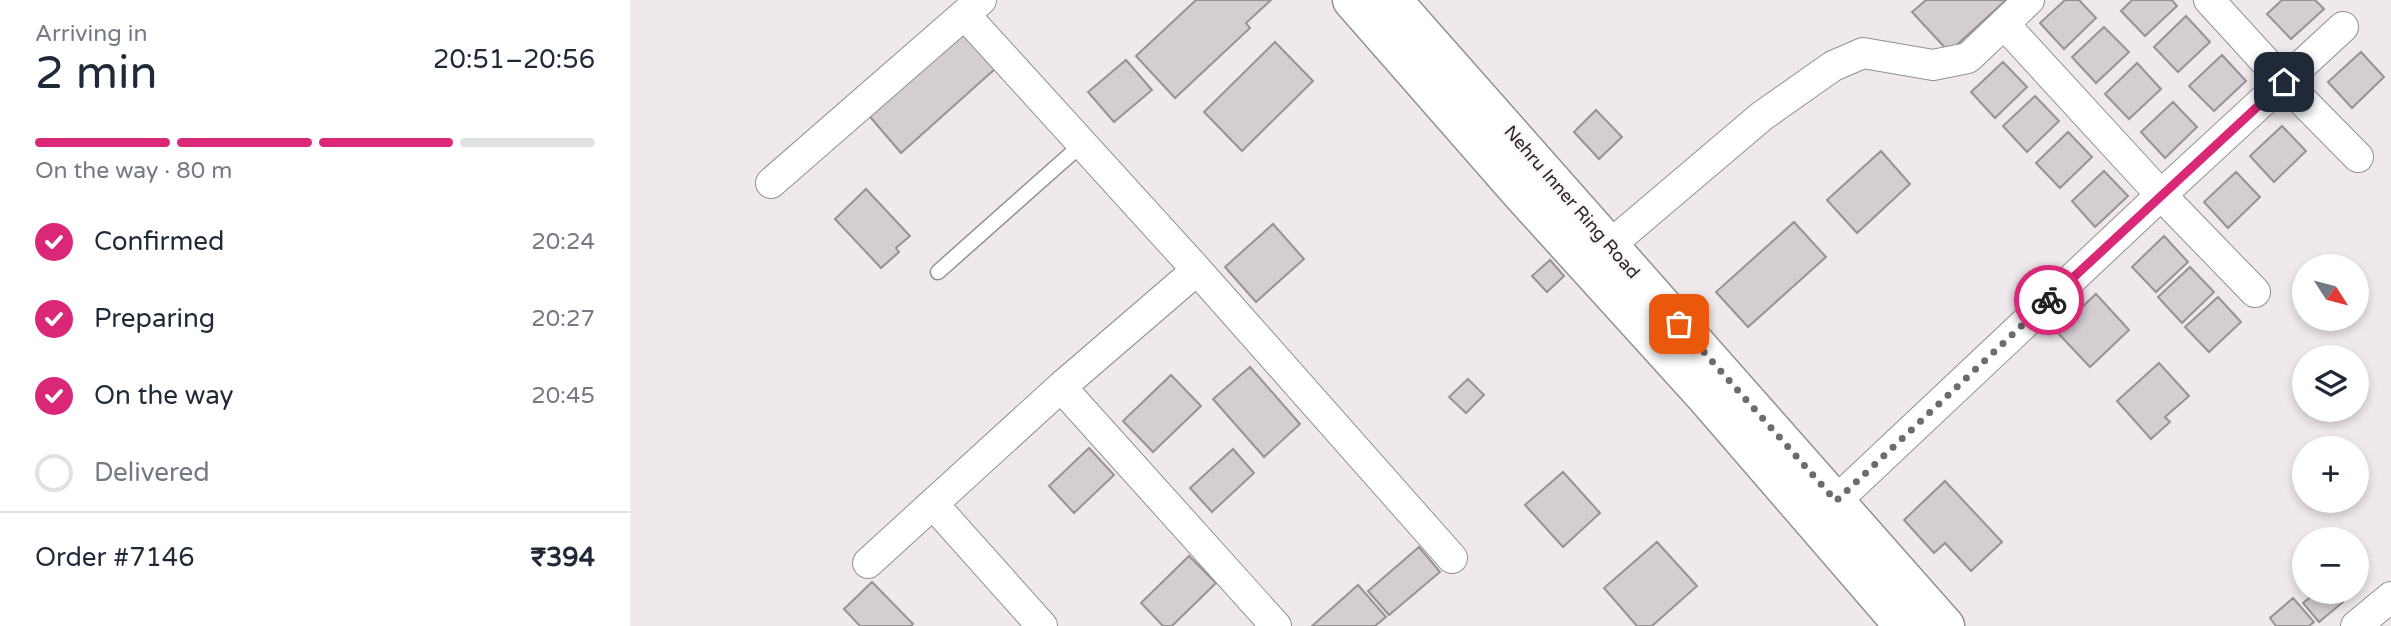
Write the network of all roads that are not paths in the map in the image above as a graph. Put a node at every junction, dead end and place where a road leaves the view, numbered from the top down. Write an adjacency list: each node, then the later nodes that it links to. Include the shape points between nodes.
1 (1352, 0): 25 (main road, Nehru Inner Ring Road, via 1707,398)
2 (1392, 0): 13 (main road, Nehru Inner Ring Road)
3 (2029, 0): 6 (street)
4 (2209, 0): 8 (street)
5 (973, 7): 9 (street); 11 (street)
6 (2004, 24): 12 (street); 13 (street, via 1968,58 1933,65 1863,53 1833,66 1762,116)
7 (2343, 27): 8 (street)
8 (2284, 82): 10 (street); 12 (street)
9 (1081, 145): 14 (street); 15 (lane)
10 (2358, 157)
11 (771, 183)
12 (2161, 195): 16 (street); 18 (street)
13 (1610, 245): 18 (main road, Nehru Inner Ring Road)
14 (1197, 270): 17 (street); 20 (street)
15 (938, 272)
16 (2255, 292)
17 (1061, 387): 19 (street); 24 (street)
18 (1836, 501): 26 (main road, Nehru Inner Ring Road)
19 (933, 504): 21 (street); 23 (street)
20 (1452, 558)
21 (868, 563)
22 (2391, 597): 27 (street)
23 (1042, 626)
24 (1276, 626)
25 (1903, 626)
26 (1945, 626)
27 (2356, 626)

